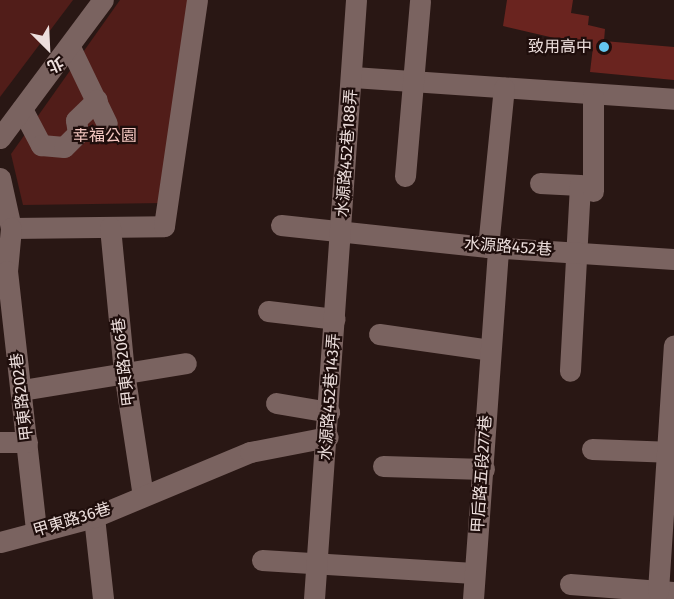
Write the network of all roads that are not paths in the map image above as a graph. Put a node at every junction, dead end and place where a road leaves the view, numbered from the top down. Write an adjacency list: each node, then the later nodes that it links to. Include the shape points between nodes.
1 (103, 0): 5 (street)
2 (197, 0): 20 (street, via 164,226)
3 (356, 0): 6 (street, 水源路452巷188弄)
4 (420, 2): 7 (street)
5 (70, 47): 11 (street); 12 (street)
6 (353, 77): 7 (street, 水源路452巷188弄); 22 (street, 水源路452巷188弄)
7 (414, 80): 8 (street, 水源路452巷188弄); 15 (street)
8 (504, 88): 9 (street, 水源路452巷188弄); 23 (street, 甲后路五段277巷)
9 (593, 95): 10 (street, 水源路452巷188弄); 18 (street)
10 (674, 99)
11 (97, 100): 12 (street, via 76,120 78,134 63,147 41,145); 13 (street)
12 (22, 109): 14 (street)
13 (107, 124)
14 (0, 138)
15 (405, 176)
16 (0, 178): 21 (street, 甲東路202巷)
17 (540, 183): 24 (street, via 580,185)
18 (593, 191)
19 (281, 225): 22 (street, 水源路452巷)
20 (110, 227): 21 (street); 33 (street, 甲東路206巷)
21 (10, 228): 34 (street, 甲東路202巷, via 7,270)
22 (342, 230): 23 (street, 水源路452巷); 27 (street, 水源路452巷143弄)
23 (493, 247): 24 (street, 水源路452巷); 30 (street, 甲后路五段277巷)
24 (577, 253): 25 (street, 水源路452巷); 32 (street)
25 (674, 259)
26 (268, 310): 27 (street)
27 (335, 319): 36 (street, 水源路452巷143弄)
28 (379, 334): 30 (street)
29 (674, 346): 41 (street)
30 (490, 350): 43 (street, 甲后路五段277巷)
31 (186, 363): 33 (street)
32 (570, 371)
33 (124, 372): 34 (street); 44 (street, 甲東路206巷)
34 (22, 390): 39 (street, 甲東路202巷)
35 (276, 403): 36 (street)
36 (329, 412): 37 (street, 水源路452巷143弄)
37 (328, 436): 44 (street, 甲東路36巷, via 250,452); 50 (street, 水源路452巷143弄)
38 (0, 442): 39 (street)
39 (27, 442): 47 (street, 甲東路202巷)
40 (592, 449): 41 (street)
41 (670, 452): 46 (street)
42 (383, 466): 43 (street)
43 (484, 469): 51 (street, 甲后路五段277巷)
44 (142, 496): 45 (street, 甲東路36巷)
45 (94, 517): 47 (street, 甲東路36巷); 54 (street)
46 (669, 518): 53 (street)
47 (36, 531): 48 (street, 甲東路36巷)
48 (0, 542)
49 (262, 560): 50 (street)
50 (316, 564): 51 (street); 55 (street, 水源路452巷143弄)
51 (474, 573): 56 (street, 甲后路五段277巷)
52 (570, 584): 53 (street)
53 (666, 592)
54 (103, 599)
55 (314, 599)
56 (473, 599)

